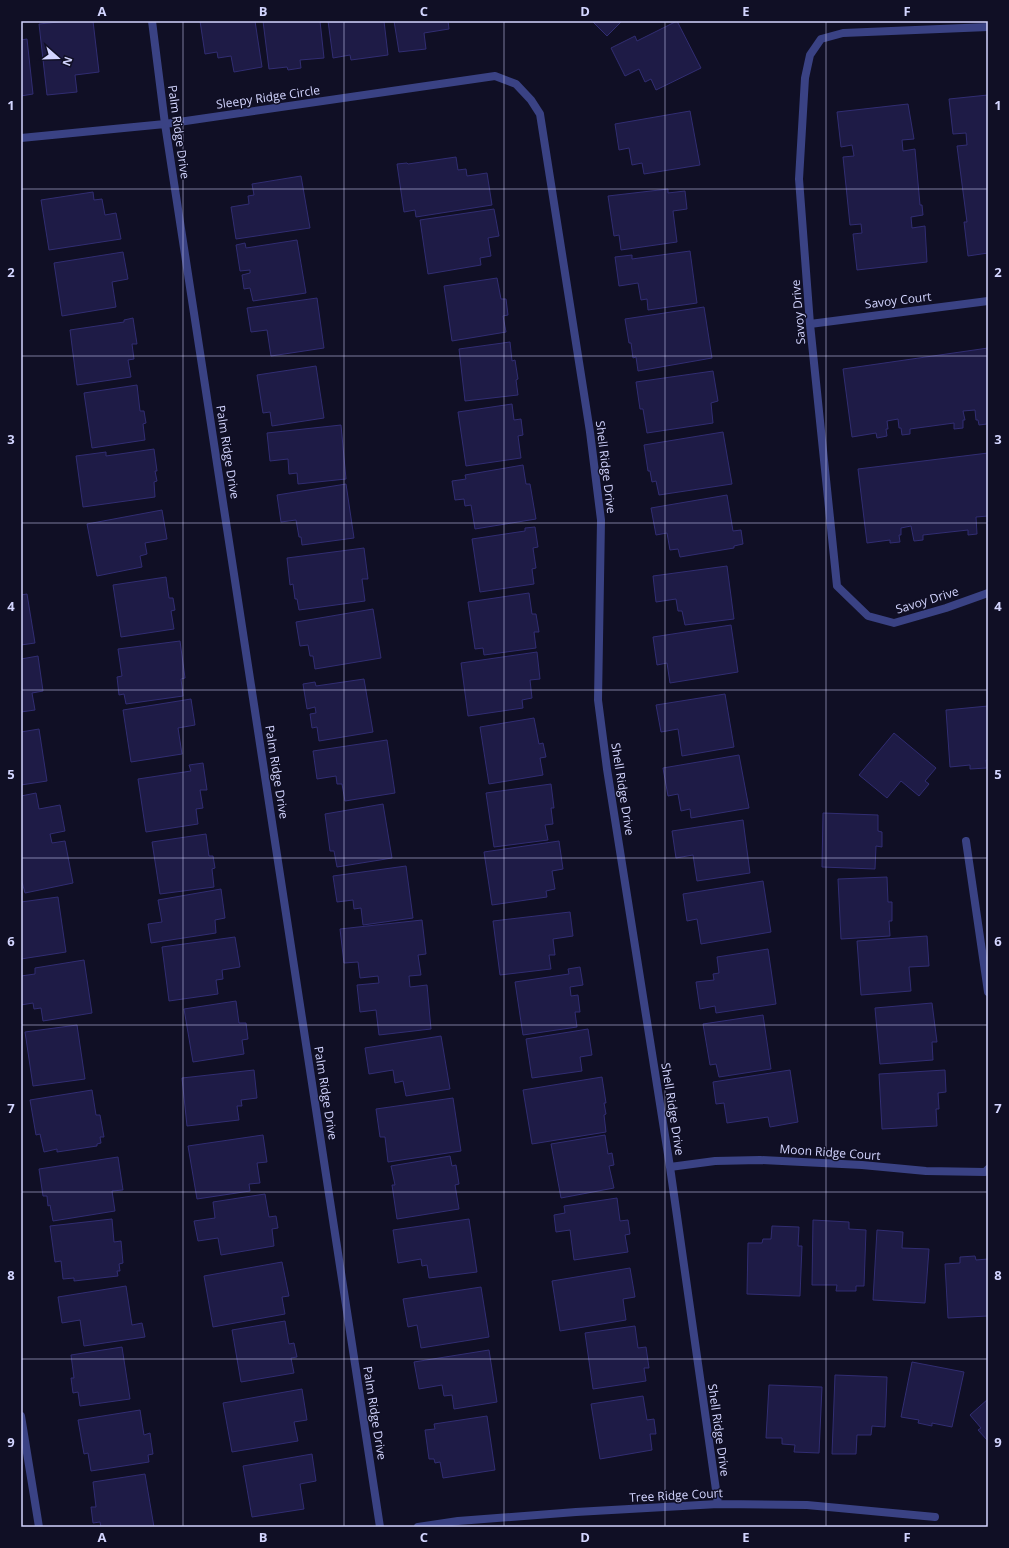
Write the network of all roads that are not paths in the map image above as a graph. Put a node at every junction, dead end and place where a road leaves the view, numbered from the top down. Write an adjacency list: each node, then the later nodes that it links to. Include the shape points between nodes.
1 (152, 21): 4 (street, Palm Ridge Drive)
2 (988, 27): 7 (street, Savoy Drive, via 844,34 821,39 810,55 805,78 799,180)
3 (516, 84): 4 (street, Sleepy Ridge Circle, via 495,76); 11 (street, Shell Ridge Drive, via 532,100 540,114 590,432 601,520 598,700)
4 (165, 124): 5 (street, Sleepy Ridge Circle); 17 (street, Palm Ridge Drive)
5 (21, 138)
6 (988, 301): 7 (street, Savoy Court)
7 (810, 324): 8 (street, Savoy Drive, via 837,586 868,616 894,623)
8 (988, 593)
9 (966, 841): 10 (street)
10 (988, 992)
11 (670, 1167): 12 (street, Moon Ridge Court, via 715,1161 760,1160 926,1171 985,1172); 14 (street, Shell Ridge Drive)
12 (988, 1169)
13 (21, 1416): 16 (street)
14 (718, 1504): 15 (street, Tree Ridge Court, via 807,1505); 18 (street, Tree Ridge Court, via 568,1512)
15 (936, 1517)
16 (39, 1527)
17 (380, 1527)
18 (418, 1527)

